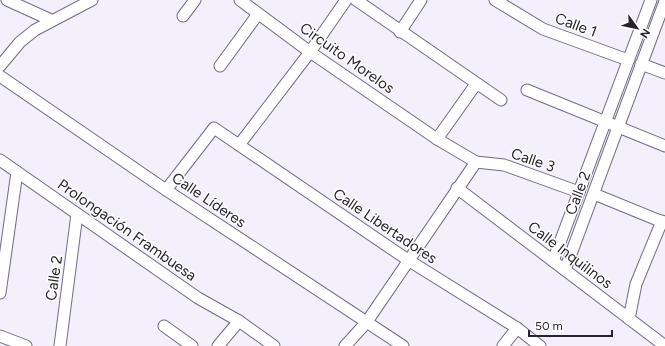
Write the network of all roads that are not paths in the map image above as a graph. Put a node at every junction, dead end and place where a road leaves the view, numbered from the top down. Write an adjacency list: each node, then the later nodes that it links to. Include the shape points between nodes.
1 (7, 0): 13 (street)
2 (92, 0): 13 (street)
3 (195, 0): 12 (street)
4 (240, 0): 11 (street, Circuito Morelos)
5 (346, 0): 15 (street)
6 (356, 0): 14 (street)
7 (421, 0): 14 (street)
8 (495, 0): 16 (street, Calle 1, via 543,29)
9 (651, 0): 16 (street, Calle 2)
10 (665, 1): 17 (street, Calle 2)
11 (258, 14): 15 (street, Circuito Morelos); 19 (street)
12 (183, 16)
13 (51, 20): 18 (street, via 20,42)
14 (400, 32): 22 (street)
15 (310, 52): 27 (street, Circuito Morelos); 28 (street)
16 (628, 60): 25 (street, Calle 2)
17 (641, 64): 20 (street); 26 (street, Calle 2)
18 (0, 66)
19 (220, 66)
20 (665, 73)
21 (0, 76): 34 (street, Calle Líderes)
22 (476, 84): 24 (street); 27 (street)
23 (527, 90): 25 (street)
24 (501, 100)
25 (605, 121): 26 (street); 35 (street, Calle 2)
26 (618, 128): 29 (street); 36 (street, Calle 2)
27 (437, 139): 31 (street, Circuito Morelos)
28 (239, 145): 34 (street, Calle Libertadores, via 214,128); 39 (street, Calle Libertadores)
29 (665, 146)
30 (0, 160): 32 (street, Prolongación Frambuesa)
31 (476, 162): 33 (street); 35 (street, Calle 3, via 504,165)
32 (17, 172): 37 (street, Prolongación Frambuesa); 42 (street)
33 (457, 188): 39 (street); 40 (street, Calle Inquilinos)
34 (166, 190): 45 (street, Calle Líderes)
35 (579, 192): 40 (street, Calle 2)
36 (594, 194): 38 (street); 41 (street, Calle 2)
37 (77, 214): 44 (street, Prolongación Frambuesa, via 198,298); 50 (street, Calle 2)
38 (664, 222): 43 (street, via 636,284)
39 (408, 260): 45 (street); 47 (street, Calle Libertadores)
40 (554, 261): 41 (street, Calle Inquilinos)
41 (565, 270): 43 (street, Calle Inquilinos)
42 (0, 293)
43 (629, 319): 58 (street, Calle Inquilinos)
44 (239, 321): 52 (street); 53 (street, Prolongación Frambuesa)
45 (366, 323): 54 (street); 55 (street, Calle Líderes)
46 (164, 326): 51 (street)
47 (516, 328): 56 (street); 57 (street, Calle Libertadores)
48 (0, 336): 49 (street)
49 (26, 346)
50 (60, 346)
51 (192, 346)
52 (218, 346)
53 (274, 346)
54 (344, 346)
55 (404, 346)
56 (503, 346)
57 (540, 346)
58 (665, 346)

